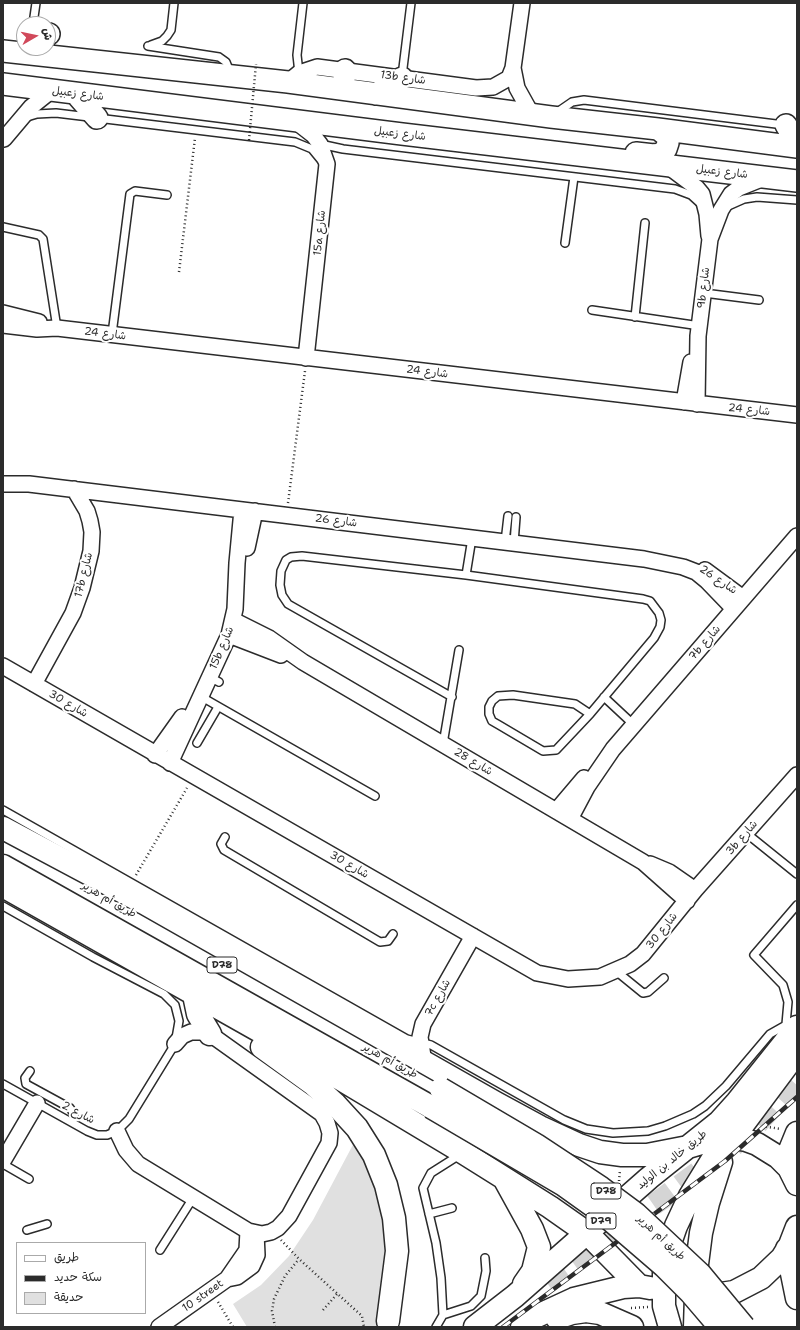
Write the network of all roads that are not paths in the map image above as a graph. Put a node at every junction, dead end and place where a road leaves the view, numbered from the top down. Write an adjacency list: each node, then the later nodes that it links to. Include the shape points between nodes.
1 (36, 3): 6 (lane)
2 (174, 3): 10 (lane, via 171,30 162,41 148,46 219,57 229,66)
3 (303, 3): 11 (lane)
4 (410, 3): 12 (lane)
5 (522, 3): 9 (street)
6 (40, 16)
7 (16, 45): 8 (main road)
8 (3, 50): 10 (main road)
9 (513, 68): 12 (street, 13b شارع, via 509,78 493,87 476,88); 18 (street, via 519,93)
10 (231, 77): 11 (main road)
11 (294, 78): 13 (main road)
12 (402, 78): 13 (street, 13b شارع); 17 (main road)
13 (344, 80): 17 (main road)
14 (3, 84): 15 (main road, شارع زعبيل)
15 (51, 91): 16 (main road, شارع زعبيل); 20 (street)
16 (76, 94): 19 (main road); 21 (main road, شارع زعبيل)
17 (376, 94): 18 (main road)
18 (542, 116): 22 (lane, via 584,100); 23 (main road)
19 (97, 118): 20 (lane, via 47,113); 30 (lane, via 304,144 318,156)
20 (19, 120): 24 (street)
21 (294, 120): 26 (street, 15a شارع); 28 (main road, شارع زعبيل)
22 (791, 125): 25 (main road)
23 (658, 129): 27 (main road); 28 (main road, via 666,136 668,143 661,154 585,147 576,148)
24 (3, 141)
25 (797, 143)
26 (320, 144): 30 (street, 15a شارع, via 327,164); 31 (lane)
27 (797, 147)
28 (568, 153): 29 (main road, شارع زعبيل)
29 (668, 166): 32 (main road, شارع زعبيل); 36 (street, via 697,188)
30 (326, 175): 49 (street, 15a شارع)
31 (574, 177): 36 (lane, via 684,191); 39 (lane)
32 (780, 179): 33 (main road); 36 (street, 9b شارع, via 739,188)
33 (797, 191)
34 (167, 195): 48 (lane, via 135,191 130,194)
35 (797, 200): 36 (lane, via 751,198)
36 (714, 212): 40 (street, 9b شارع)
37 (644, 223): 44 (lane)
38 (3, 227): 46 (lane, via 40,235 43,239)
39 (565, 243)
40 (704, 293): 41 (lane); 47 (street, 9b شارع)
41 (759, 300)
42 (592, 310): 44 (lane)
43 (3, 313): 46 (street, شارع 24)
44 (635, 317): 47 (lane)
45 (3, 325): 46 (street, شارع 24, via 31,329)
46 (57, 328): 48 (street, شارع 24)
47 (699, 331): 50 (street, 9b شارع, via 692,360)
48 (112, 334): 49 (street, شارع 24)
49 (306, 358): 50 (street, شارع 24)
50 (691, 403): 51 (street, شارع 24)
51 (797, 415)
52 (3, 475): 54 (street, شارع 26)
53 (3, 484): 54 (street, شارع 26)
54 (29, 484): 55 (street, شارع 26)
55 (74, 489): 56 (street, شارع 26); 67 (street, 17b شارع, via 90,521 91,552 78,601)
56 (248, 511): 60 (street, شارع 26); 64 (street, 15b شارع)
57 (508, 516): 61 (lane)
58 (516, 517): 61 (lane)
59 (797, 536): 63 (street, 7b شارع)
60 (472, 538): 61 (street, شارع 26); 62 (lane)
61 (510, 543): 63 (street, شارع 26, via 644,559 683,567 696,572)
62 (466, 575): 72 (lane, via 296,556 286,560 281,571 281,590 288,604); 73 (lane, via 650,601 659,613 660,627 654,638)
63 (739, 603): 76 (street, 7b شارع)
64 (233, 620): 65 (street, 15b شارع); 68 (street, شارع 28, via 269,638)
65 (229, 635): 68 (street, شارع 28); 71 (street, 15b شارع, via 214,680)
66 (458, 650): 72 (lane)
67 (49, 657): 69 (street, via 26,669); 70 (street, 17b شارع)
68 (303, 662): 78 (street, شارع 28)
69 (9, 669): 70 (street, شارع 30)
70 (34, 684): 80 (street, شارع 30)
71 (200, 696): 74 (lane); 80 (street, 15b شارع); 81 (street, 15b شارع)
72 (452, 697): 78 (lane)
73 (604, 697): 75 (lane); 76 (lane)
74 (218, 707): 77 (lane); 83 (lane)
75 (590, 714): 75 (lane, via 562,746 550,752 537,748 495,723 489,714 489,707 498,696 513,695 575,704)
76 (634, 725): 79 (street, 7b شارع)
77 (197, 743)
78 (443, 744): 85 (street, شارع 28)
79 (613, 750): 85 (street, 7b شارع, via 599,761); 86 (street, 7b شارع, via 587,787)
80 (155, 755): 81 (street, شارع 30)
81 (170, 763): 98 (street, شارع 30, via 410,906)
82 (795, 780): 88 (street, 3b شارع)
83 (375, 796)
84 (3, 810): 110 (lane, via 410,1040)
85 (556, 811): 86 (street, شارع 28)
86 (570, 819): 94 (street, شارع 28, via 643,862)
87 (3, 828): 110 (main road)
88 (746, 833): 92 (lane); 94 (street, 3b شارع)
89 (225, 837): 97 (lane, via 221,844 224,850 380,942 388,941)
90 (3, 839): 113 (main road, طريق أم هرير / D78)
91 (3, 866): 113 (main road, طريق أم هرير / D78)
92 (797, 874)
93 (3, 886): 99 (main road)
94 (691, 896): 101 (street, شارع 30, via 643,954)
95 (797, 905): 106 (lane, via 754,955 785,989)
96 (3, 906): 100 (lane)
97 (393, 934)
98 (473, 936): 101 (street, شارع 30, via 537,973 551,977 584,979); 110 (street, 7c شارع, via 423,1024)
99 (122, 954): 100 (main road); 103 (main road)
100 (93, 957): 108 (lane, via 170,999 178,1013 179,1021)
101 (616, 971): 102 (lane, via 643,993 648,992)
102 (664, 978)
103 (194, 995): 104 (main road); 107 (main road, via 198,1014)
104 (221, 1010): 120 (main road); 143 (main road, via 236,1028 313,1084 335,1104 357,1128 374,1155 386,1185 395,1224 397,1251)
105 (797, 1020): 106 (lane)
106 (791, 1025): 110 (lane, via 770,1034 726,1086 705,1106 665,1126 631,1133 600,1132 574,1125 431,1046); 119 (main road, طريق خالد بن الوليد / D79, via 737,1102 719,1122)
107 (210, 1034): 108 (street, via 191,1032 182,1036); 132 (street, via 315,1108 328,1123 329,1143 289,1216 278,1228 262,1234)
108 (175, 1044): 116 (lane, via 129,1119)
109 (797, 1052): 118 (main road)
110 (422, 1053): 119 (main road, via 540,1127 580,1145 600,1152 622,1155 647,1154)
111 (30, 1071): 115 (lane, via 25,1080 28,1086 70,1108 74,1114)
112 (3, 1084): 114 (lane, شارع 2)
113 (436, 1098): 152 (main road, طريق أم هرير / D78, bridge, via 599,1210 664,1266); 153 (main road, طريق أم هرير / D78, bridge, via 536,1144 602,1188 636,1214 700,1274)
114 (37, 1103): 115 (lane, شارع 2); 121 (street)
115 (73, 1123): 116 (lane, شارع 2, via 97,1135)
116 (117, 1131): 126 (street, via 126,1150 138,1164)
117 (797, 1133): 123 (main road, via 788,1155)
118 (731, 1141): 119 (main road, via 708,1141); 123 (main road, via 757,1144 768,1150); 138 (main road, via 714,1157 690,1196 676,1226 667,1255); 140 (main road, via 717,1173 706,1210 697,1264)
119 (688, 1147): 133 (main road, طريق خالد بن الوليد / D79)
120 (464, 1153): 125 (main road); 128 (lane, via 431,1173 426,1179 423,1188)
121 (3, 1160)
122 (3, 1164): 124 (lane)
123 (793, 1176)
124 (29, 1179)
125 (505, 1179): 133 (main road); 139 (main road, via 539,1247 533,1271)
126 (193, 1198): 132 (street); 135 (lane)
127 (452, 1208): 128 (lane)
128 (429, 1214): 142 (lane, via 442,1278)
129 (47, 1224): 131 (lane)
130 (797, 1227): 134 (main road)
131 (27, 1230)
132 (252, 1232): 144 (street, 10 street, via 257,1255 252,1266 237,1277 227,1279)
133 (587, 1233): 137 (main road); 139 (main road, طريق خالد بن الوليد / D79)
134 (787, 1249): 140 (main road, via 772,1269 748,1286 719,1295); 141 (main road)
135 (160, 1250)
136 (485, 1258): 142 (lane, via 486,1271 481,1296 471,1306)
137 (639, 1286): 138 (main road); 147 (main road, via 623,1287 574,1299 535,1317)
138 (663, 1291): 140 (main road); 150 (main road)
139 (515, 1296): 146 (main road, D79)
140 (695, 1297): 151 (main road)
141 (797, 1298)
142 (443, 1315): 145 (lane)
143 (388, 1321)
144 (159, 1327)
145 (436, 1327)
146 (475, 1327)
147 (522, 1327)
148 (540, 1327): 149 (main road, via 572,1313 586,1311 600,1313)
149 (632, 1327)
150 (670, 1327)
151 (695, 1327)
152 (720, 1327)
153 (744, 1327)

